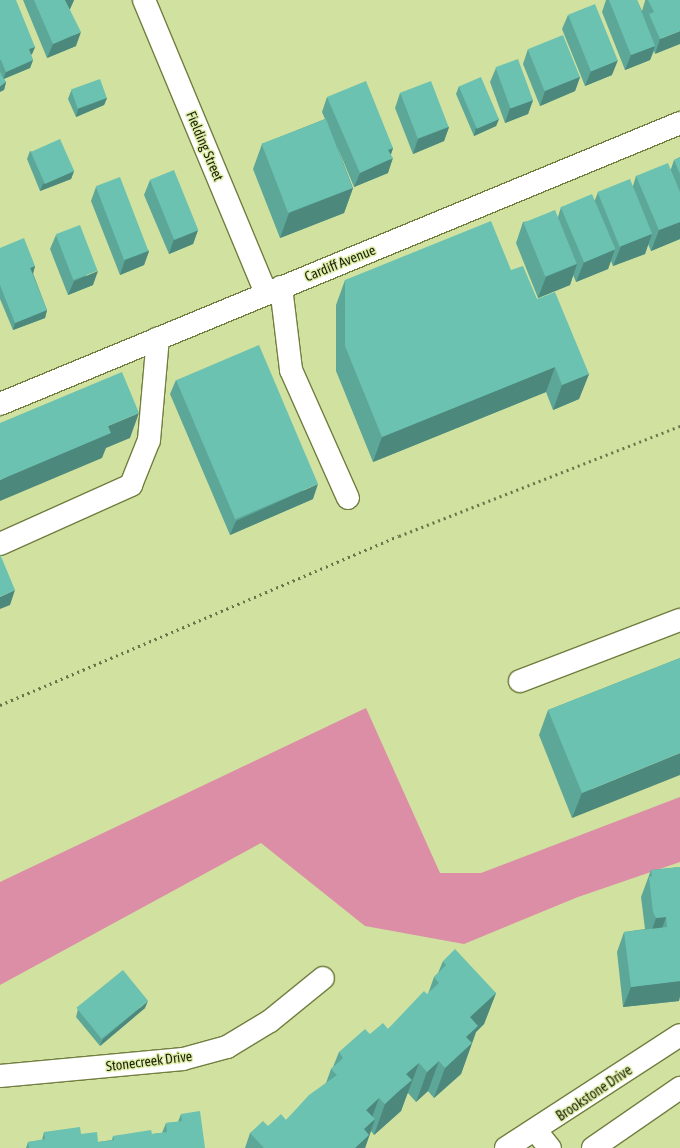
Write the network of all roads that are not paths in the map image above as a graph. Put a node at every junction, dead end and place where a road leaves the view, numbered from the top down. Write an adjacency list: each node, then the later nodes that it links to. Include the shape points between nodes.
1 (144, 0): 3 (street, Fielding Street)
2 (680, 123): 3 (street, Cardiff Avenue)
3 (274, 290): 4 (street, Cardiff Avenue); 6 (street, Fielding Street, via 291,370)
4 (158, 338): 5 (street, Cardiff Avenue); 7 (street, via 149,440 131,485)
5 (0, 404)
6 (348, 498)
7 (0, 544)
8 (680, 620): 9 (street)
9 (520, 681)
10 (323, 978): 12 (street, Stonecreek Drive, via 270,1021 228,1047 184,1059)
11 (680, 1035): 14 (street, Brookstone Drive)
12 (0, 1076)
13 (680, 1088): 17 (street)
14 (536, 1131): 15 (street, Brookstone Drive); 16 (street)
15 (506, 1148)
16 (550, 1148)
17 (593, 1148)

